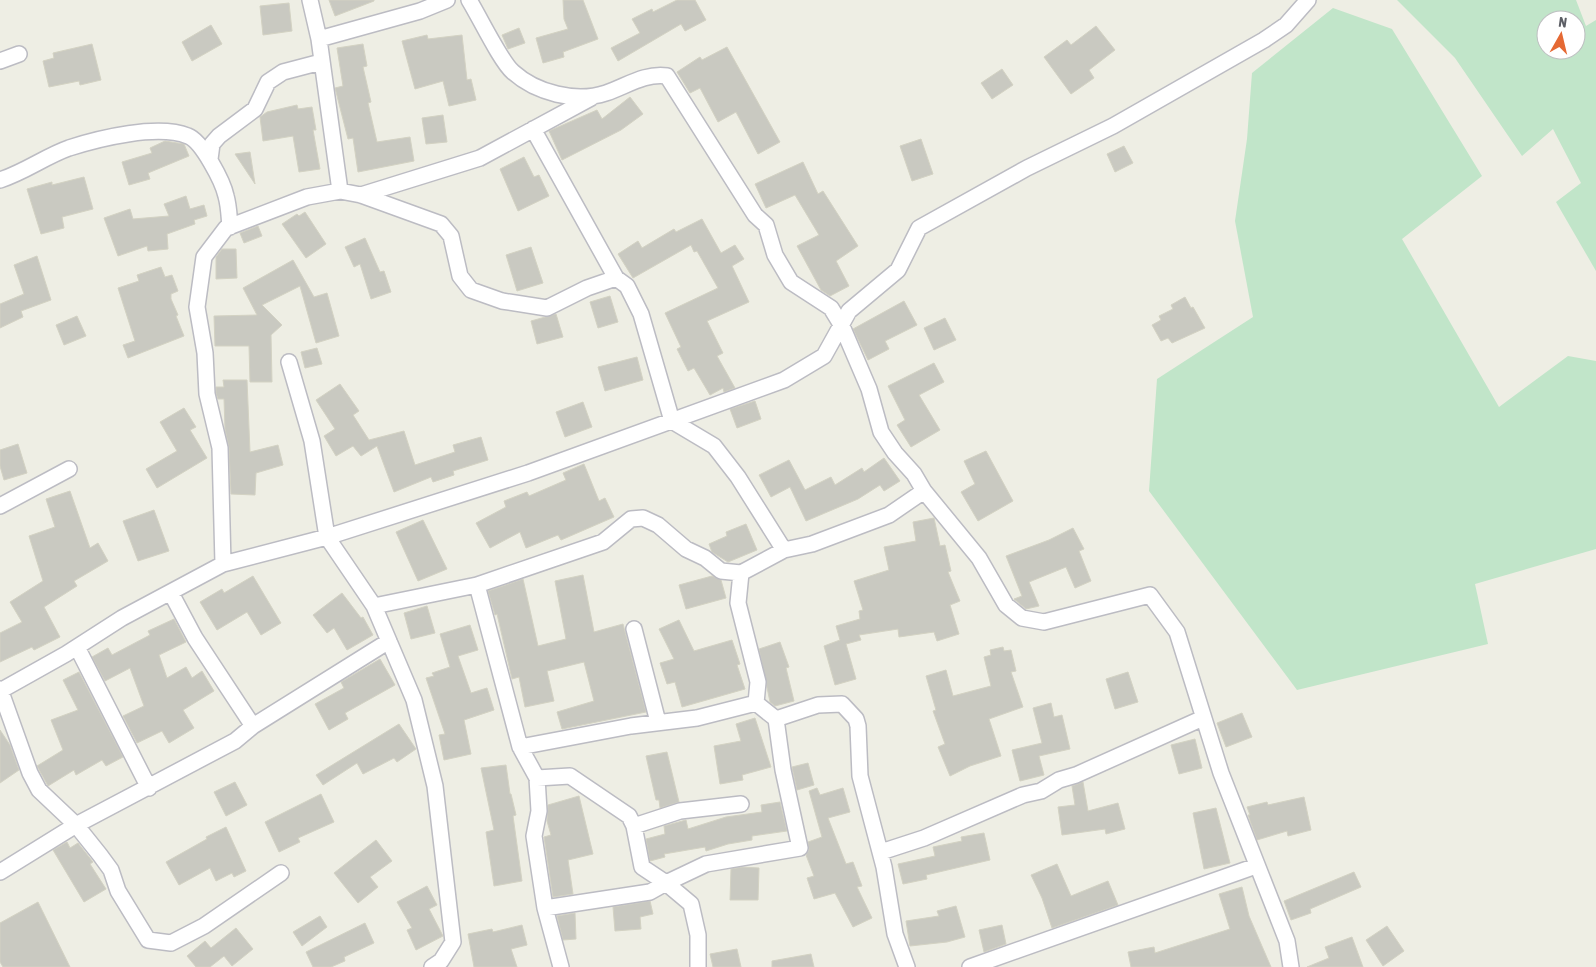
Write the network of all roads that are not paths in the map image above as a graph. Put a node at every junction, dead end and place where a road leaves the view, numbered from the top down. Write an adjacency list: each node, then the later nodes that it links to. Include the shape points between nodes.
1 (310, 0): 5 (street)
2 (447, 0): 5 (street, via 420,11)
3 (469, 0): 9 (street, via 511,71 541,89 565,96)
4 (1308, 0): 17 (street, via 1286,25 1264,40 1113,126 1027,168 919,228 898,270 849,311)
5 (319, 39): 8 (street)
6 (19, 54): 7 (street)
7 (0, 61)
8 (321, 62): 11 (street, via 283,72 268,82 255,109 212,144); 13 (street)
9 (593, 97): 10 (street); 17 (street, via 642,77 668,76 755,215 766,225 775,255 791,282 831,308)
10 (532, 129): 14 (street, via 480,158); 16 (street)
11 (210, 159): 12 (street, via 190,136 162,130 68,149); 15 (street, via 226,195)
12 (0, 180)
13 (340, 191): 14 (street); 15 (street, via 307,197)
14 (361, 195): 16 (street, via 441,224 451,236 460,276 471,290 502,301 547,308)
15 (230, 226): 25 (street, via 204,258 197,306 207,394 220,448)
16 (616, 278): 19 (street, via 628,286 641,314)
17 (842, 326): 19 (street, via 824,356 784,380); 21 (street, via 869,389 881,432)
18 (289, 362): 23 (street, via 312,441)
19 (672, 421): 23 (street, via 528,473); 24 (street, via 714,446 738,477)
20 (69, 469): 22 (street)
21 (924, 491): 24 (street, via 889,515 812,544); 35 (street, via 979,558 1006,605 1022,618 1044,622 1150,595 1177,632)
22 (0, 506)
23 (327, 537): 25 (street); 29 (street)
24 (784, 550): 26 (street)
25 (223, 564): 28 (street)
26 (741, 573): 27 (street, via 721,571 658,525 643,518 631,519 602,542); 34 (street, via 738,603 758,682)
27 (477, 585): 29 (street); 39 (street)
28 (171, 593): 32 (street, via 122,618); 38 (street, via 195,638)
29 (374, 606): 31 (street)
30 (634, 629): 37 (street)
31 (389, 641): 38 (street); 51 (street, via 414,700 435,786 454,942 442,962)
32 (77, 647): 33 (street); 41 (street)
33 (0, 690): 43 (street, via 39,790)
34 (756, 704): 36 (street); 37 (street, via 697,718)
35 (1203, 718): 45 (street, via 1059,780 1041,791 1023,795 924,838); 46 (street)
36 (776, 720): 45 (street, via 818,705 842,704 856,719 860,776); 49 (street, via 800,848 706,864)
37 (658, 722): 39 (street)
38 (252, 726): 41 (street, via 235,741)
39 (520, 747): 40 (street)
40 (537, 778): 44 (street, via 570,776 629,816); 50 (street, via 539,811 534,836)
41 (149, 788): 43 (street)
42 (741, 804): 44 (street, via 680,811)
43 (76, 826): 47 (street); 48 (street, via 111,870 118,891 148,940 171,942 204,926)
44 (634, 826): 49 (street, via 642,867)
45 (881, 852): 54 (street, via 896,934)
46 (1256, 866): 55 (street); 56 (street, via 1287,941)
47 (0, 872)
48 (281, 874)
49 (666, 884): 50 (street, via 650,892); 53 (street, via 691,904 698,935)
50 (545, 908): 52 (street)
51 (432, 967)
52 (561, 967)
53 (698, 967)
54 (907, 967)
55 (970, 967)
56 (1292, 967)

